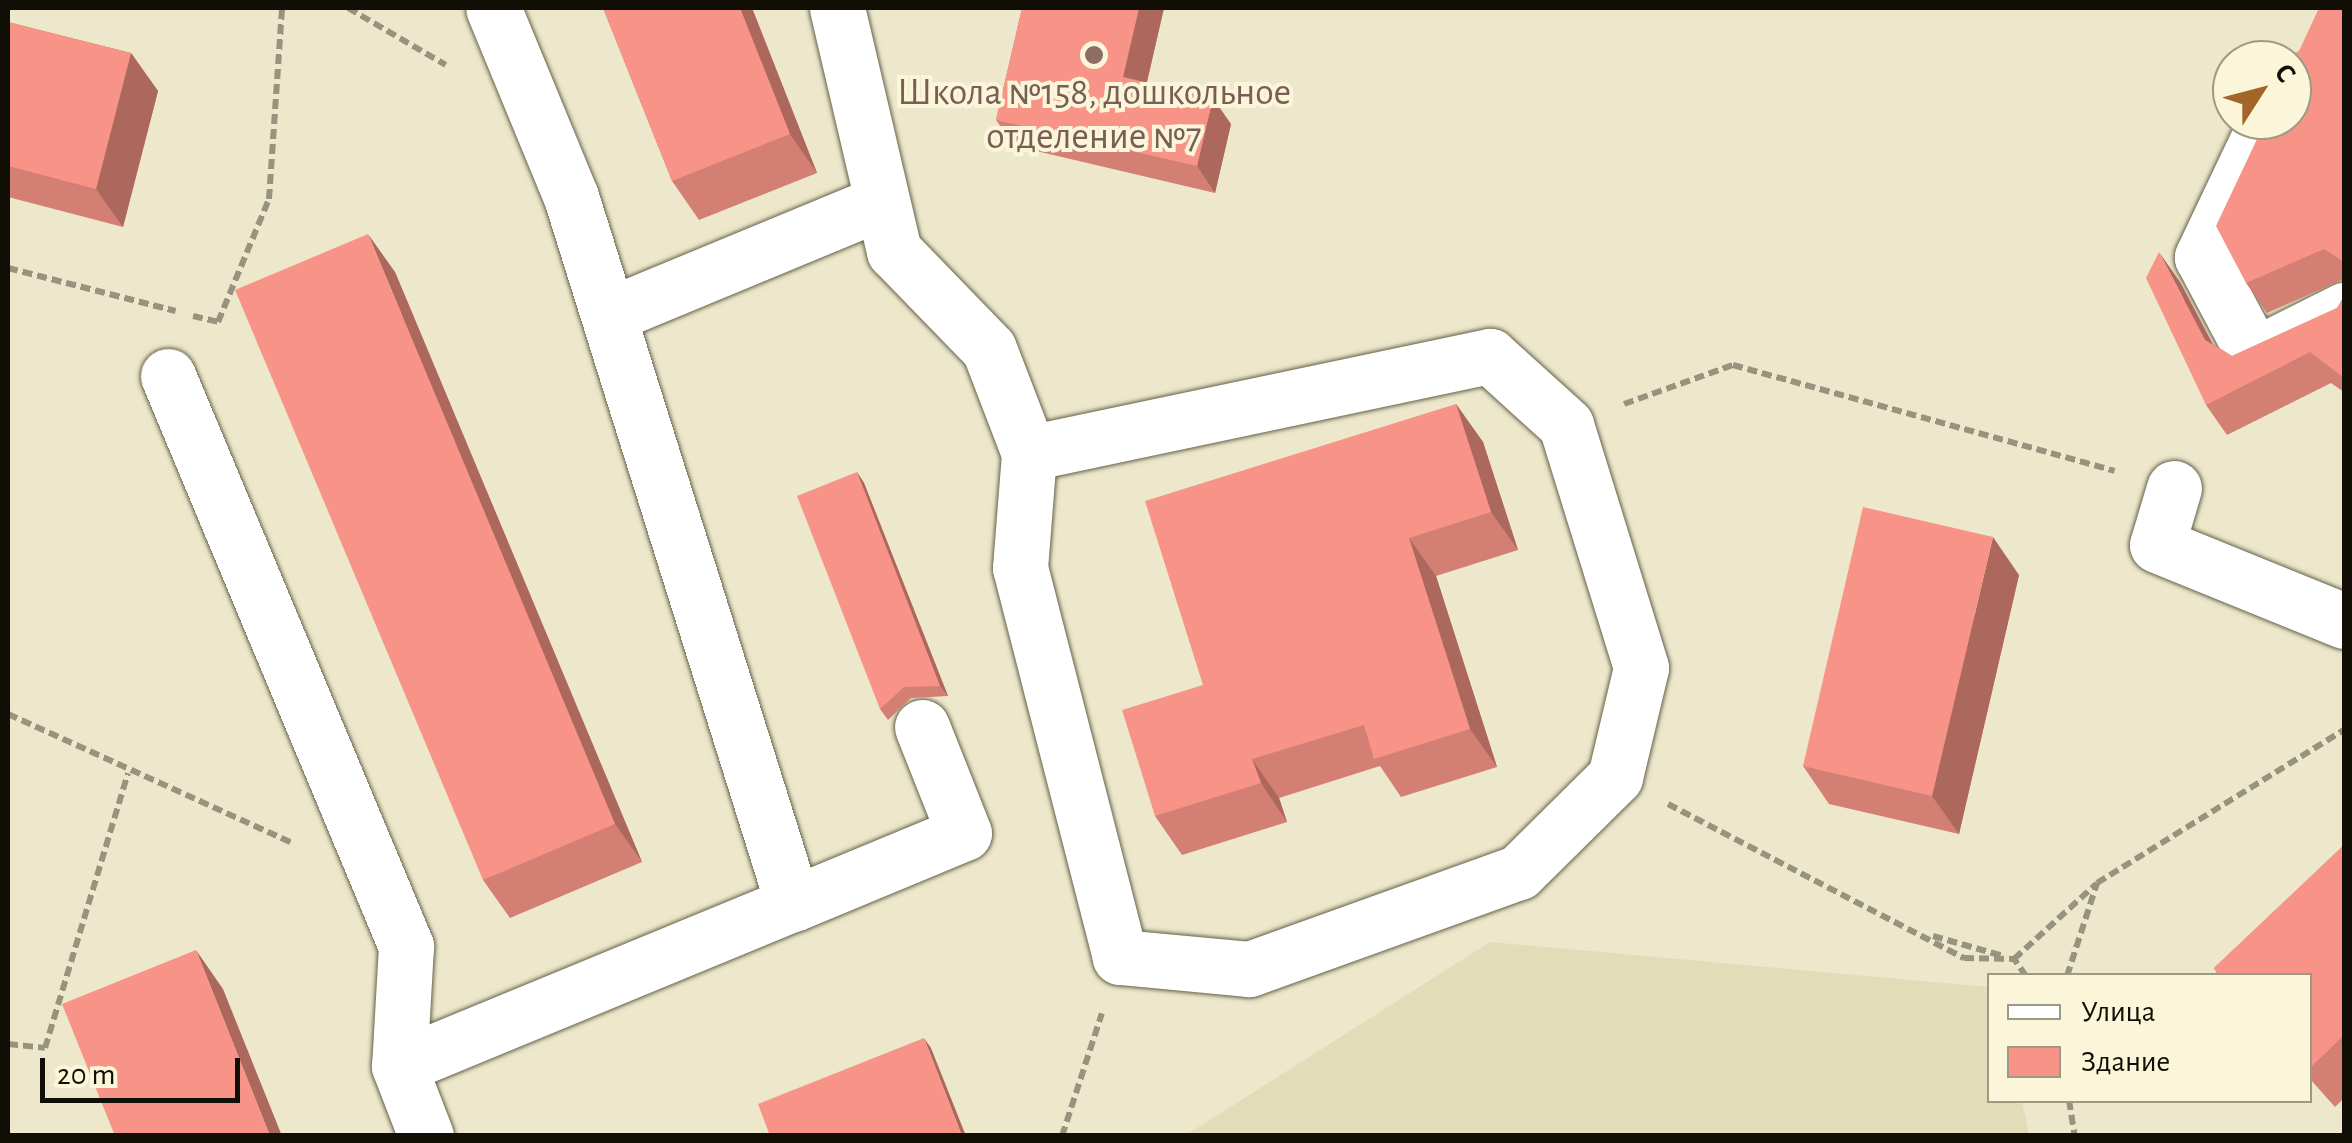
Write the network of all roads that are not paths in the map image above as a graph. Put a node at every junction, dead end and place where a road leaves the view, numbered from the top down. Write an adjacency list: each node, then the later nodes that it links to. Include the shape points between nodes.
1 (493, 8): 6 (lane)
2 (837, 8): 4 (lane)
3 (2258, 140): 5 (lane, via 2202,257 2254,355)
4 (882, 202): 6 (lane); 8 (lane, via 894,250 989,349)
5 (2344, 310)
6 (609, 315): 12 (lane)
7 (168, 376): 13 (lane, via 406,946)
8 (1029, 452): 8 (lane, via 1020,568 1120,956 1249,970 1519,872 1614,776 1641,668 1566,424 1490,356)
9 (2174, 488): 10 (lane, via 2157,546)
10 (2344, 621)
11 (922, 727): 12 (lane, via 964,833)
12 (793, 904): 13 (lane)
13 (398, 1066): 14 (lane)
14 (426, 1136)

